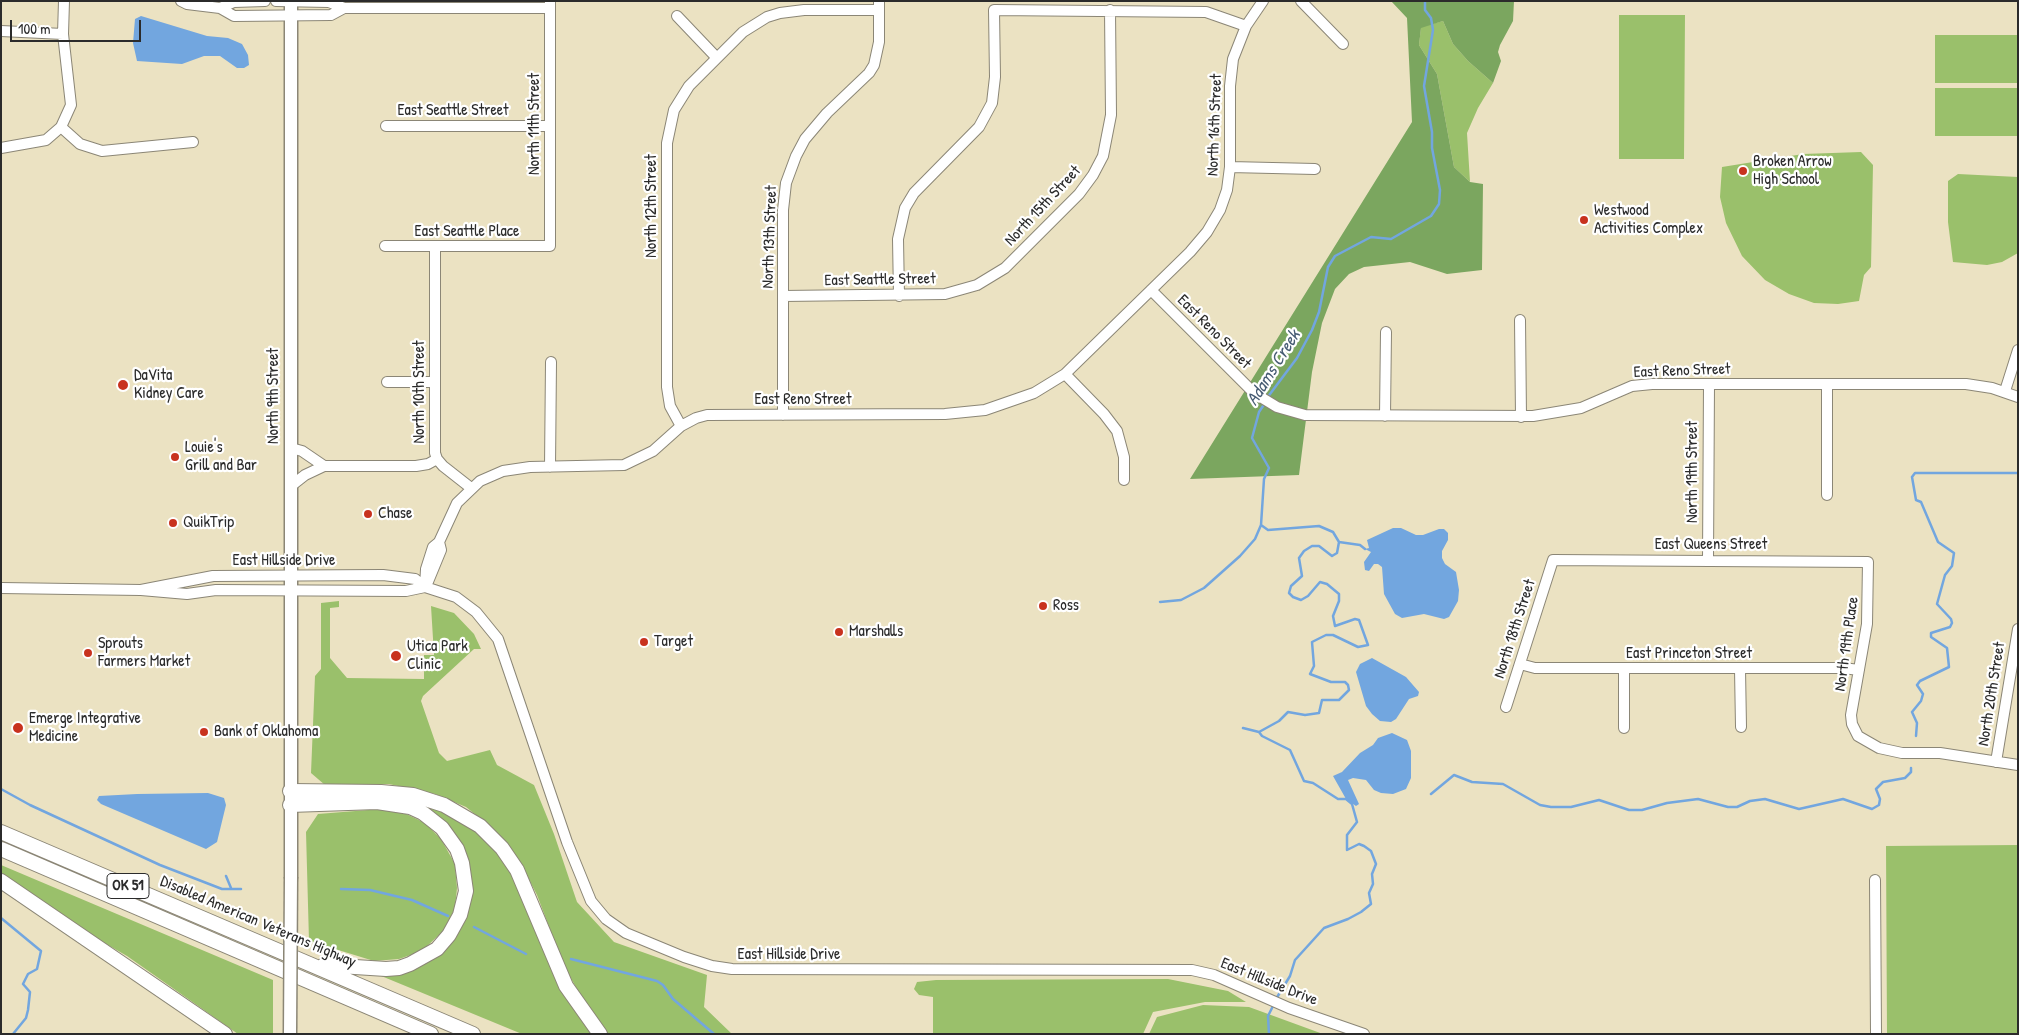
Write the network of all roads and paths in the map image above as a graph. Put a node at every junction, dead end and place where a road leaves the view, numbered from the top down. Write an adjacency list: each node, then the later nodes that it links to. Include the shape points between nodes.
1 (64, 1): 17 (street)
2 (181, 1): 10 (street)
3 (264, 1): 10 (street, via 234,2)
4 (276, 1): 5 (street)
5 (291, 1): 11 (street, via 330,2); 13 (main road, North 9th Street)
6 (1263, 1): 15 (street, North 16th Street)
7 (1301, 1): 18 (street)
8 (550, 5): 11 (street); 21 (street, North 11th Street)
9 (879, 6): 19 (street, North 12th Street, via 780,12 755,23); 32 (street, North 13th Street, via 879,42 874,64 815,126 790,170 783,210)
10 (220, 8): 13 (street, via 234,16)
11 (344, 8): 13 (street, via 331,15)
12 (1110, 10): 15 (street, via 1206,12); 30 (street, North 15th Street, via 1110,126 1098,167 1079,194 1012,261); 33 (street, via 994,10 992,102 972,135 914,193 905,208 898,239)
13 (291, 16): 49 (main road, North 9th Street)
14 (677, 16): 19 (street)
15 (1246, 26): 25 (street, North 16th Street, via 1231,71)
16 (1, 30): 17 (street)
17 (64, 34): 22 (street, via 71,105)
18 (1343, 44)
19 (717, 58): 48 (street, North 12th Street, via 677,103 667,143 667,388 670,406)
20 (386, 126): 21 (street, East Seattle Street)
21 (550, 126): 28 (street, North 11th Street)
22 (60, 127): 23 (street, via 80,144 102,151); 24 (street, via 46,140)
23 (193, 142)
24 (1, 148)
25 (1230, 167): 26 (street); 31 (street, North 16th Street, via 1224,200 1212,225)
26 (1314, 169)
27 (385, 246): 29 (street, East Seattle Place)
28 (550, 246): 29 (street, East Seattle Place)
29 (435, 247): 40 (street, North 10th Street)
30 (977, 285): 33 (street, East Seattle Street, via 945,294)
31 (1151, 290): 38 (street, East Reno Street); 46 (street, East Reno Street, via 1260,397 1277,407 1305,415)
32 (783, 296): 33 (street, East Seattle Street); 45 (street, North 13th Street)
33 (899, 296)
34 (1520, 320): 47 (street)
35 (1386, 332): 46 (street)
36 (2018, 350): 43 (street)
37 (550, 362): 52 (street)
38 (1065, 374): 45 (street, East Reno Street, via 1021,399 965,414); 53 (street, via 1117,431 1124,457)
39 (387, 382): 40 (street)
40 (435, 382): 50 (street, North 10th Street)
41 (1709, 384): 42 (street, East Reno Street); 47 (street, East Reno Street, via 1637,385 1581,408); 58 (street, North 19th Street)
42 (1827, 384): 43 (street, East Reno Street, via 1966,384); 56 (street)
43 (2004, 391): 44 (street, East Reno Street)
44 (2018, 397)
45 (783, 415): 48 (street, East Reno Street, via 707,415)
46 (1385, 416): 47 (street, East Reno Street)
47 (1521, 417)
48 (681, 426): 52 (street, East Reno Street, via 653,451 624,465)
49 (291, 448): 51 (street, via 302,451); 54 (main road, North 9th Street)
50 (437, 459): 51 (street, via 416,466); 55 (street, North 10th Street)
51 (324, 466): 54 (street, via 304,475)
52 (550, 467): 55 (street, East Reno Street, via 530,466 503,471 480,480)
53 (1124, 480)
54 (291, 486): 60 (main road, North 9th Street)
55 (471, 488): 61 (street, via 450,514 439,542 433,547 426,569)
56 (1827, 495)
57 (1553, 560): 58 (street, East Queens Street); 66 (street, North 18th Street)
58 (1708, 560): 59 (street, East Queens Street)
59 (1868, 562): 69 (street, North 19th Place, via 1869,610)
60 (291, 576): 61 (street, East Hillside Drive, via 383,575 415,579); 63 (street, East Hillside Drive, via 214,576); 64 (main road, North 9th Street)
61 (425, 587): 64 (street, East Hillside Drive, via 406,591); 86 (street, East Hillside Drive, via 456,598 476,612 498,639 586,893 606,919 632,937 702,963 732,969 1192,970 1214,975 1260,997)
62 (1, 588): 63 (street, East Hillside Drive)
63 (141, 590): 64 (street, East Hillside Drive, via 187,594 216,590)
64 (291, 590): 75 (main road, North 9th Street)
65 (2018, 630): 73 (street, North 20th Street)
66 (1520, 664): 67 (street, East Princeton Street, via 1535,668); 70 (street, North 18th Street)
67 (1624, 669): 68 (street, East Princeton Street); 72 (street)
68 (1740, 669): 69 (street, East Princeton Street); 71 (street)
69 (1859, 670): 73 (street, North 19th Place, via 1851,715 1854,730 1862,740 1902,753 1940,753)
70 (1506, 707)
71 (1740, 727)
72 (1624, 728)
73 (1996, 762): 74 (street)
74 (2018, 766)
75 (290, 798): 80 (highway, via 377,802 410,808 435,821 449,836 462,863 465,878 464,904 455,926 444,943 429,955 410,964 386,969); 82 (main road, North 9th Street, bridge); 85 (highway, via 381,792 413,795 444,805 480,826 502,848 517,870 566,986)
76 (1, 832): 80 (highway, Disabled American Veterans Highway / OK 51)
77 (1, 849): 83 (highway, Disabled American Veterans Highway / OK 51)
78 (1875, 880): 87 (street)
79 (1, 881): 81 (highway)
80 (313, 965): 84 (highway, Disabled American Veterans Highway / OK 51)
81 (225, 1034)
82 (290, 1034)
83 (431, 1034)
84 (473, 1034)
85 (600, 1034)
86 (1364, 1034)
87 (1876, 1034)

